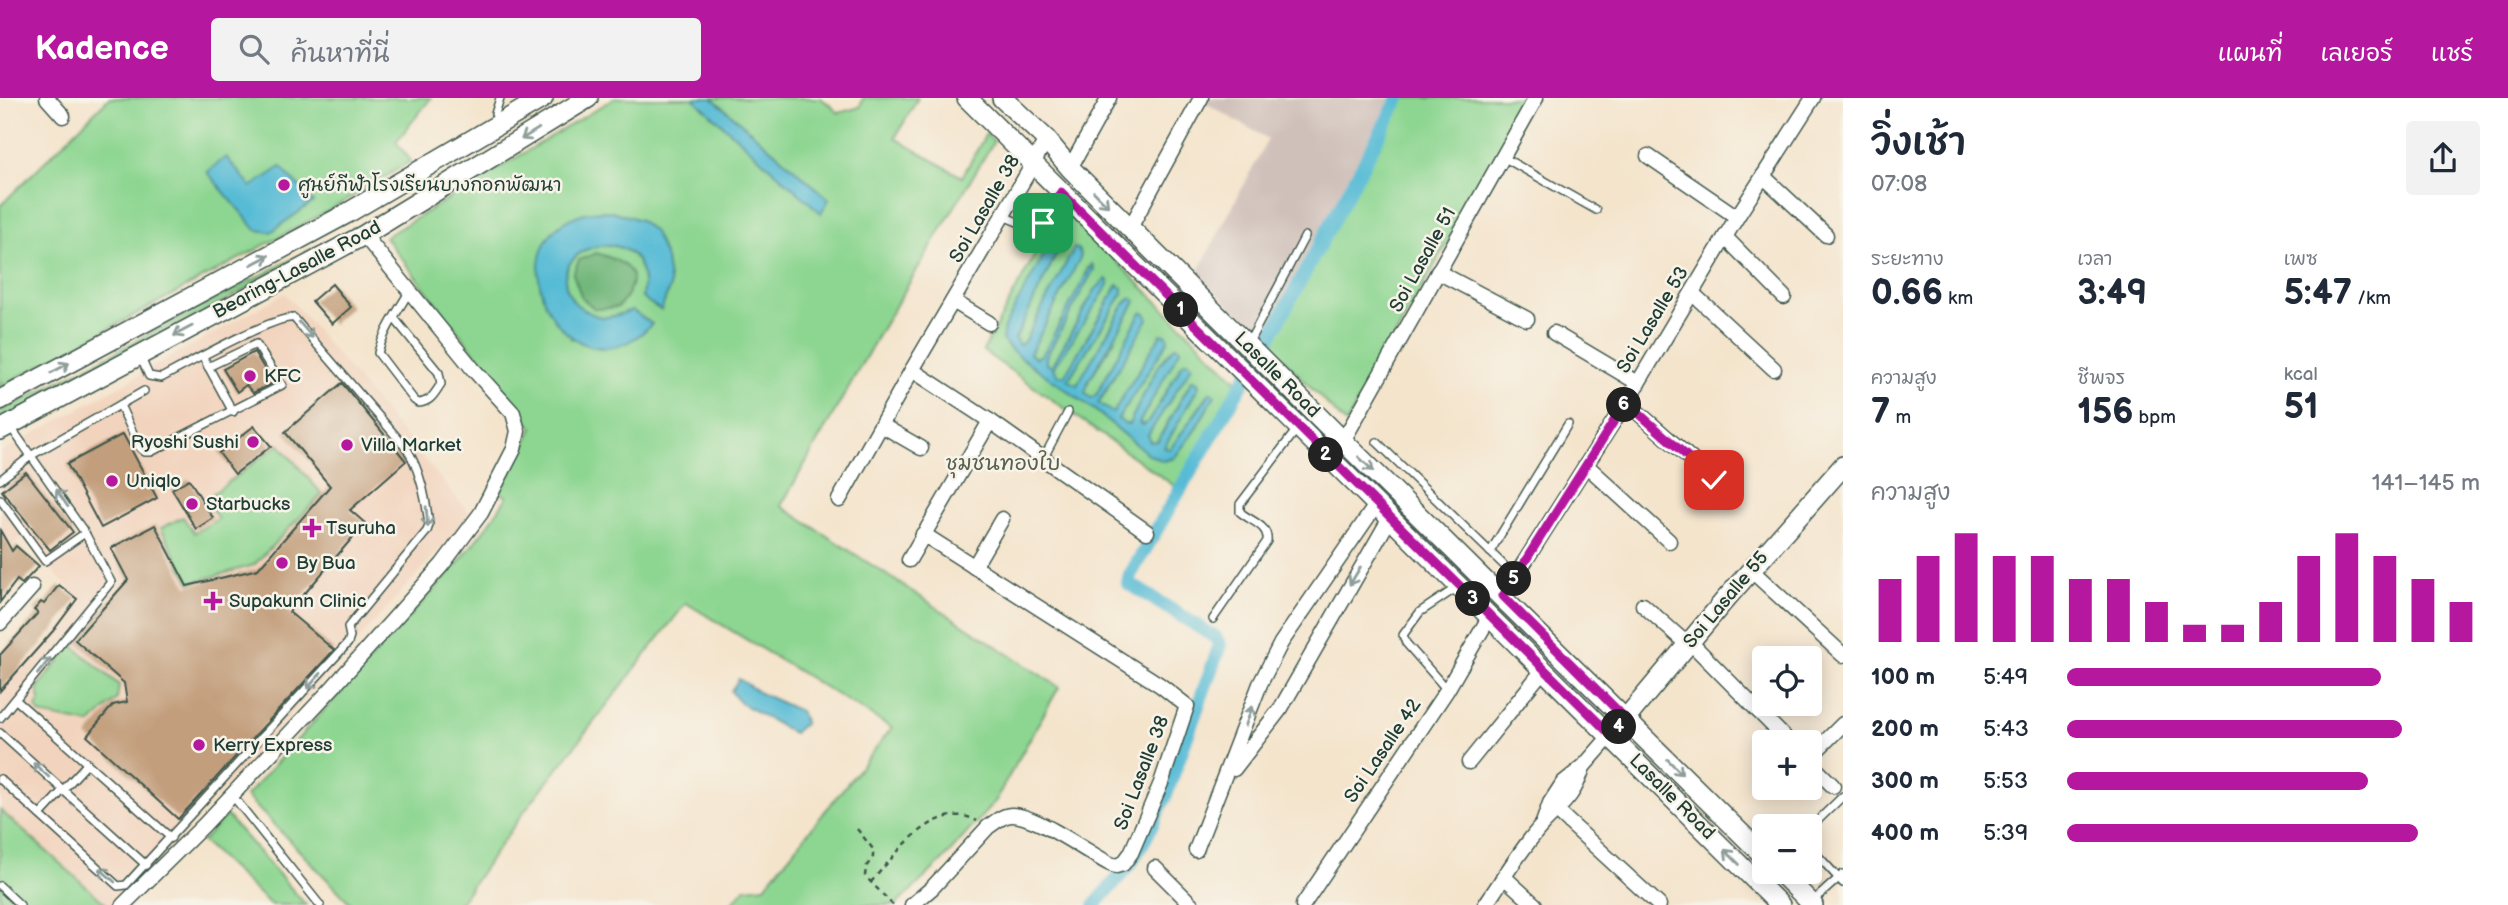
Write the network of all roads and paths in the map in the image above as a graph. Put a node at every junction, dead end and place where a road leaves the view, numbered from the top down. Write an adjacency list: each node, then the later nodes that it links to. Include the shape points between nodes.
1 (47, 98): 11 (street)
2 (500, 98): 12 (lane, via 495,108)
3 (543, 98): 12 (street, Bearing-Lasalle Road)
4 (588, 98): 25 (street, Bearing-Lasalle Road, one-way to 25)
5 (1002, 98): 13 (street, Lasalle Road)
6 (1109, 98): 17 (street)
7 (1201, 98): 24 (street)
8 (1536, 98): 15 (street, Soi Lasalle 51)
9 (1813, 98): 18 (street, Soi Lasalle 53)
10 (978, 102): 16 (street, Lasalle Road)
11 (63, 116)
12 (500, 123): 23 (street, Bearing-Lasalle Road)
13 (1046, 139): 16 (street, Soi Lasalle 38); 17 (street, Lasalle Road)
14 (1648, 156): 22 (street)
15 (1503, 157): 20 (lane); 30 (street, Soi Lasalle 51)
16 (1033, 164): 19 (street, Lasalle Road); 21 (street, Soi Lasalle 38)
17 (1070, 168): 24 (street, Lasalle Road, one-way to 24)
18 (1763, 176): 22 (street, Soi Lasalle 53); 26 (street)
19 (1061, 192): 21 (lane, via 1039,228); 56 (street, Lasalle Road)
20 (1596, 210)
21 (1003, 216): 34 (street, Soi Lasalle 38)
22 (1737, 217): 28 (street, Soi Lasalle 53)
23 (331, 222): 29 (street); 47 (street, Bearing-Lasalle Road, one-way to 23)
24 (1130, 228): 39 (street, Lasalle Road)
25 (364, 235): 29 (street, Bearing-Lasalle Road); 31 (street)
26 (1826, 235)
27 (1305, 236): 39 (lane)
28 (1726, 237): 32 (street, Soi Lasalle 53); 33 (street)
29 (344, 246): 40 (street, Bearing-Lasalle Road, one-way to 40)
30 (1438, 272): 36 (street); 57 (street, Soi Lasalle 51)
31 (409, 291): 35 (lane); 108 (street, via 513,413 518,431 514,449 481,513 442,565)
32 (1692, 293): 43 (street); 45 (street, Soi Lasalle 53)
33 (1784, 297)
34 (953, 301): 37 (street); 44 (street, Soi Lasalle 38)
35 (394, 318): 35 (lane, via 379,357 414,400 425,403 441,384 439,373)
36 (1527, 319)
37 (989, 323)
38 (1554, 333): 45 (street)
39 (1247, 346): 57 (street, Lasalle Road)
40 (139, 355): 41 (lane, via 149,376 161,379); 55 (street, Bearing-Lasalle Road)
41 (203, 357): 42 (lane); 115 (lane, one-way to 115, via 287,318 298,321 407,449 423,487 429,525 348,626 348,643)
42 (208, 368): 50 (lane); 50 (lane, via 256,344 282,383)
43 (1774, 369)
44 (912, 370): 52 (street); 54 (street, Soi Lasalle 38)
45 (1638, 383): 48 (street, Soi Lasalle 53)
46 (144, 391): 49 (lane)
47 (0, 400)
48 (1626, 402): 62 (street, Soi Lasalle 53); 65 (street)
49 (120, 405): 50 (lane, via 140,448 151,453); 60 (lane)
50 (233, 412)
51 (1068, 412): 61 (lane)
52 (990, 421): 61 (street); 72 (street)
53 (1568, 424): 74 (lane)
54 (883, 426): 59 (street); 67 (street, Soi Lasalle 38)
55 (5, 428): 60 (lane)
56 (1299, 428): 68 (street, Lasalle Road); 86 (lane, via 1240,503 1240,512 1265,529 1267,541)
57 (1343, 441): 81 (street, Lasalle Road, one-way to 81)
58 (1377, 442): 74 (lane)
59 (921, 448)
60 (32, 454): 64 (lane); 71 (lane, one-way to 60)
61 (1043, 459): 70 (street)
62 (1586, 465): 73 (street); 78 (street, Soi Lasalle 53)
63 (1843, 466): 77 (street, Soi Lasalle 55)
64 (0, 480)
65 (1714, 480)
66 (0, 499): 71 (lane, via 45,561)
67 (839, 500)
68 (1383, 511): 79 (street, Lasalle Road); 82 (street); 84 (street, one-way to 84)
69 (1002, 519): 76 (street)
70 (1147, 532)
71 (85, 533): 92 (lane, one-way to 71, via 110,585)
72 (923, 534): 75 (street); 76 (street, Soi Lasalle 38)
73 (1669, 541)
74 (1490, 552): 78 (lane)
75 (909, 560)
76 (974, 567): 113 (street, Soi Lasalle 38, via 1187,706 1161,783 1123,864 1110,864 1030,819 1012,815)
77 (1751, 570): 88 (street, Soi Lasalle 55); 89 (street)
78 (1516, 577): 81 (street, Soi Lasalle 53)
79 (1460, 586): 85 (street, Lasalle Road); 91 (lane, via 1420,612 1403,635)
80 (32, 587): 87 (street)
81 (1503, 596): 94 (street, Lasalle Road)
82 (1310, 602): 84 (street); 105 (street, one-way to 82, via 1260,684)
83 (1643, 605): 88 (street)
84 (1333, 615): 105 (street, via 1281,708)
85 (1490, 616): 90 (street, Lasalle Road); 91 (street, Soi Lasalle 42)
86 (1213, 619)
87 (0, 623)
88 (1689, 644): 94 (street, Soi Lasalle 55); 96 (street)
89 (1840, 646)
90 (1544, 669): 98 (street, Lasalle Road); 100 (street)
91 (1447, 690): 133 (street, Soi Lasalle 42)
92 (16, 700): 93 (lane); 101 (lane)
93 (0, 718)
94 (1626, 719): 98 (street, Soi Lasalle 55); 116 (street, Lasalle Road, one-way to 116)
95 (1843, 724): 99 (street)
96 (1777, 730)
97 (0, 733): 106 (lane, one-way to 97)
98 (1611, 735): 102 (street); 137 (street, Lasalle Road, one-way to 98)
99 (1822, 745)
100 (1469, 762)
101 (87, 764): 106 (lane); 115 (lane)
102 (1583, 767): 109 (street, via 1578,784); 112 (street, via 1563,783 1549,803)
103 (1822, 775): 107 (street)
104 (0, 779): 111 (lane)
105 (1225, 780): 117 (street)
106 (63, 789): 111 (lane); 119 (lane)
107 (1838, 791): 110 (lane)
108 (232, 796): 128 (street); 129 (lane)
109 (1558, 812): 112 (street); 136 (street)
110 (1821, 814)
111 (40, 815): 119 (lane, one-way to 111, via 128,883 118,886)
112 (1542, 825): 121 (street)
113 (988, 827): 123 (path, via 961,815 942,818 910,838); 131 (street, Soi Lasalle 38)
114 (857, 829): 123 (path, via 873,849 864,871)
115 (171, 838): 119 (lane)
116 (1752, 844)
117 (1196, 850)
118 (1822, 859): 122 (lane)
119 (146, 865)
120 (1155, 868): 132 (street)
121 (1504, 877): 134 (street); 135 (street)
122 (1841, 878): 126 (lane)
123 (871, 882): 130 (path)
124 (1792, 884): 126 (street)
125 (0, 886): 127 (lane)
126 (1812, 904)
127 (20, 905)
128 (123, 905)
129 (320, 905)
130 (893, 905)
131 (912, 905)
132 (1192, 905)
133 (1303, 905)
134 (1485, 905)
135 (1535, 905)
136 (1659, 905)
137 (1780, 905)

